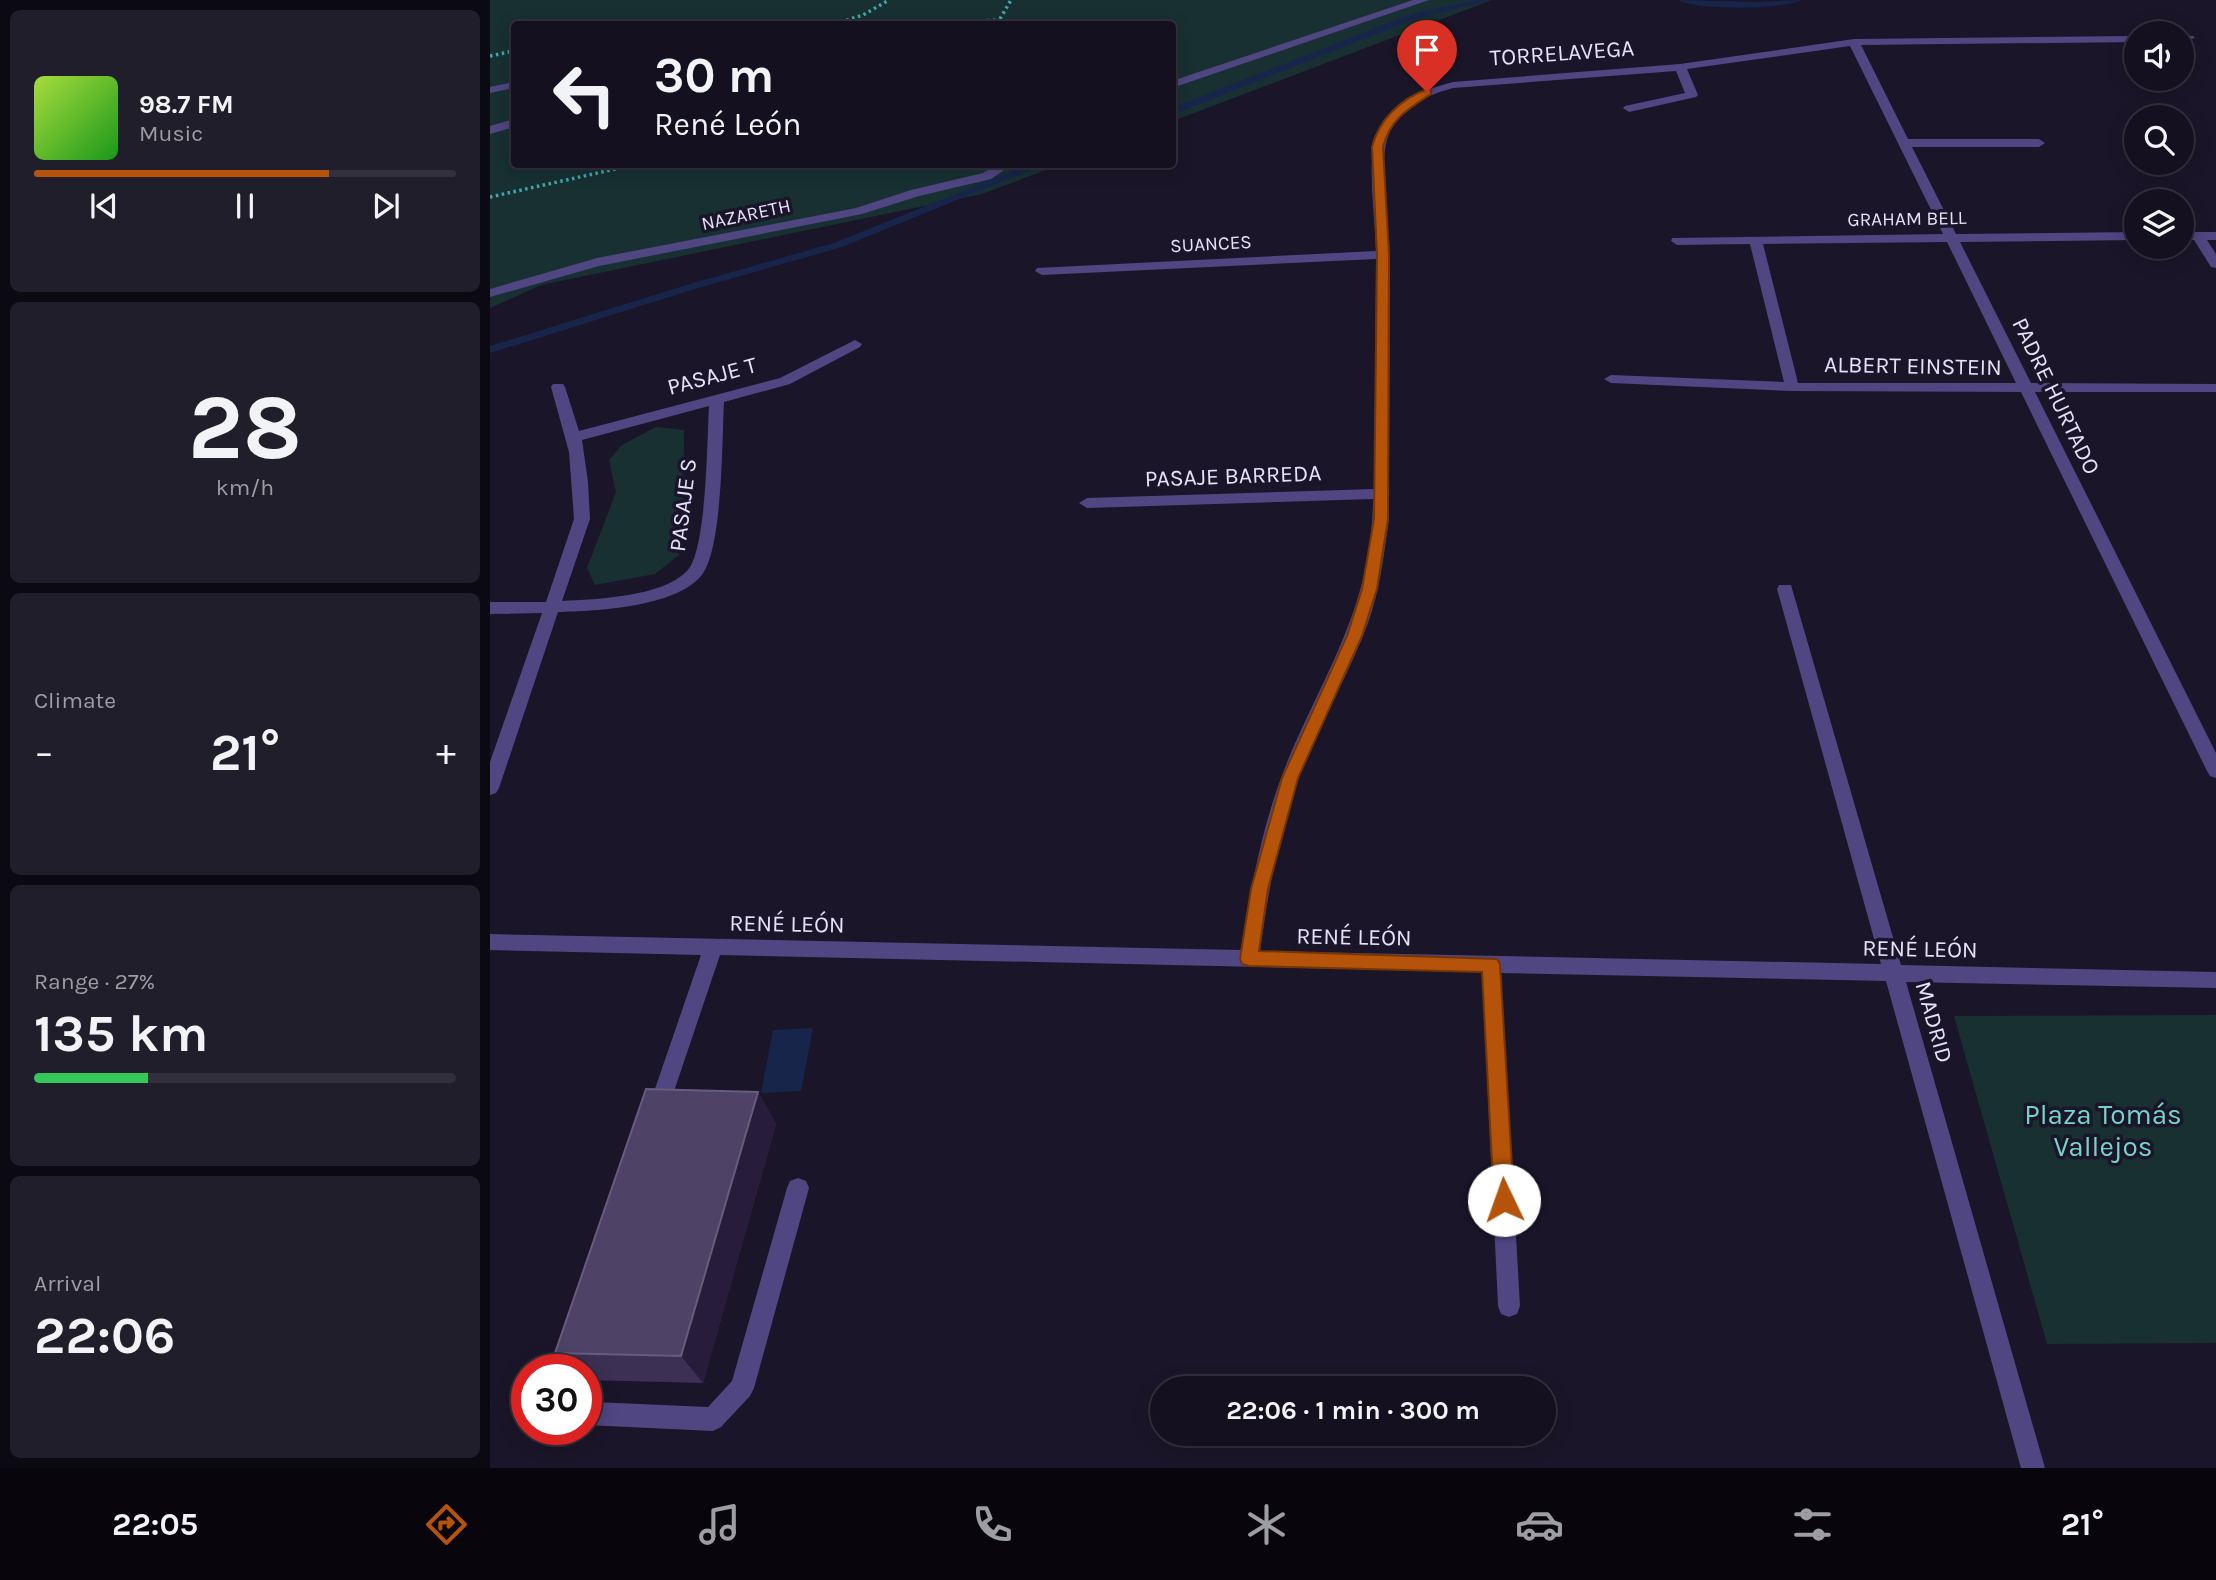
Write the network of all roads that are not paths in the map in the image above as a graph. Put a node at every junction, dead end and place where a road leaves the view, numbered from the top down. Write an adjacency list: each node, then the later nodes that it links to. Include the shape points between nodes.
1 (1424, 0): 5 (street)
2 (2124, 39): 3 (street, TORRELAVEGA)
3 (1854, 42): 4 (street, TORRELAVEGA); 11 (street, PADRE HURTADO)
4 (1680, 67): 8 (street, via 1692,95); 20 (street, TORRELAVEGA, via 1468,83 1415,98 1387,122 1378,147)
5 (1176, 84)
6 (511, 86): 7 (street)
7 (490, 90)
8 (1629, 108)
9 (511, 124): 10 (street)
10 (490, 130)
11 (1907, 143): 12 (street); 17 (street, PADRE HURTADO)
12 (2039, 143)
13 (1000, 168): 23 (street, NAZARETH, via 987,176 858,211 597,262)
14 (2124, 236): 17 (street, GRAHAM BELL)
15 (2197, 236): 16 (street); 21 (street)
16 (2216, 236)
17 (1951, 237): 18 (street, GRAHAM BELL); 29 (street, PADRE HURTADO)
18 (1756, 240): 19 (street, GRAHAM BELL); 27 (street)
19 (1677, 241)
20 (1383, 255): 22 (street, SUANCES); 32 (street, TORRELAVEGA)
21 (2216, 264)
22 (1042, 271)
23 (490, 293)
24 (855, 344): 30 (street, PASAJE T, via 785,381)
25 (1611, 379): 27 (street, ALBERT EINSTEIN)
26 (558, 387): 31 (street)
27 (1792, 387): 29 (street, ALBERT EINSTEIN)
28 (2216, 388): 29 (street, ALBERT EINSTEIN)
29 (2028, 390): 37 (street, PADRE HURTADO)
30 (717, 398): 31 (street, PASAJE T); 36 (street, PASAJE S, via 705,550 694,575 661,594)
31 (576, 437): 36 (street, via 582,519)
32 (1381, 494): 33 (street, PASAJE BARREDA); 41 (street, TORRELAVEGA, via 1370,589 1286,790 1259,889)
33 (1087, 503)
34 (1785, 589): 43 (street, MADRID)
35 (490, 608): 36 (street, PASAJE S)
36 (552, 610): 38 (street)
37 (2216, 771)
38 (490, 788)
39 (490, 942): 40 (street, RENÉ LEÓN)
40 (713, 947): 41 (street, RENÉ LEÓN); 45 (street)
41 (1249, 959): 42 (street, RENÉ LEÓN)
42 (1491, 964): 43 (street, RENÉ LEÓN); 47 (street)
43 (1893, 973): 44 (street, RENÉ LEÓN); 49 (street, MADRID)
44 (2216, 980)
45 (650, 1132)
46 (798, 1188): 48 (street, via 742,1388 713,1419)
47 (1510, 1306)
48 (602, 1415)
49 (2033, 1468)

